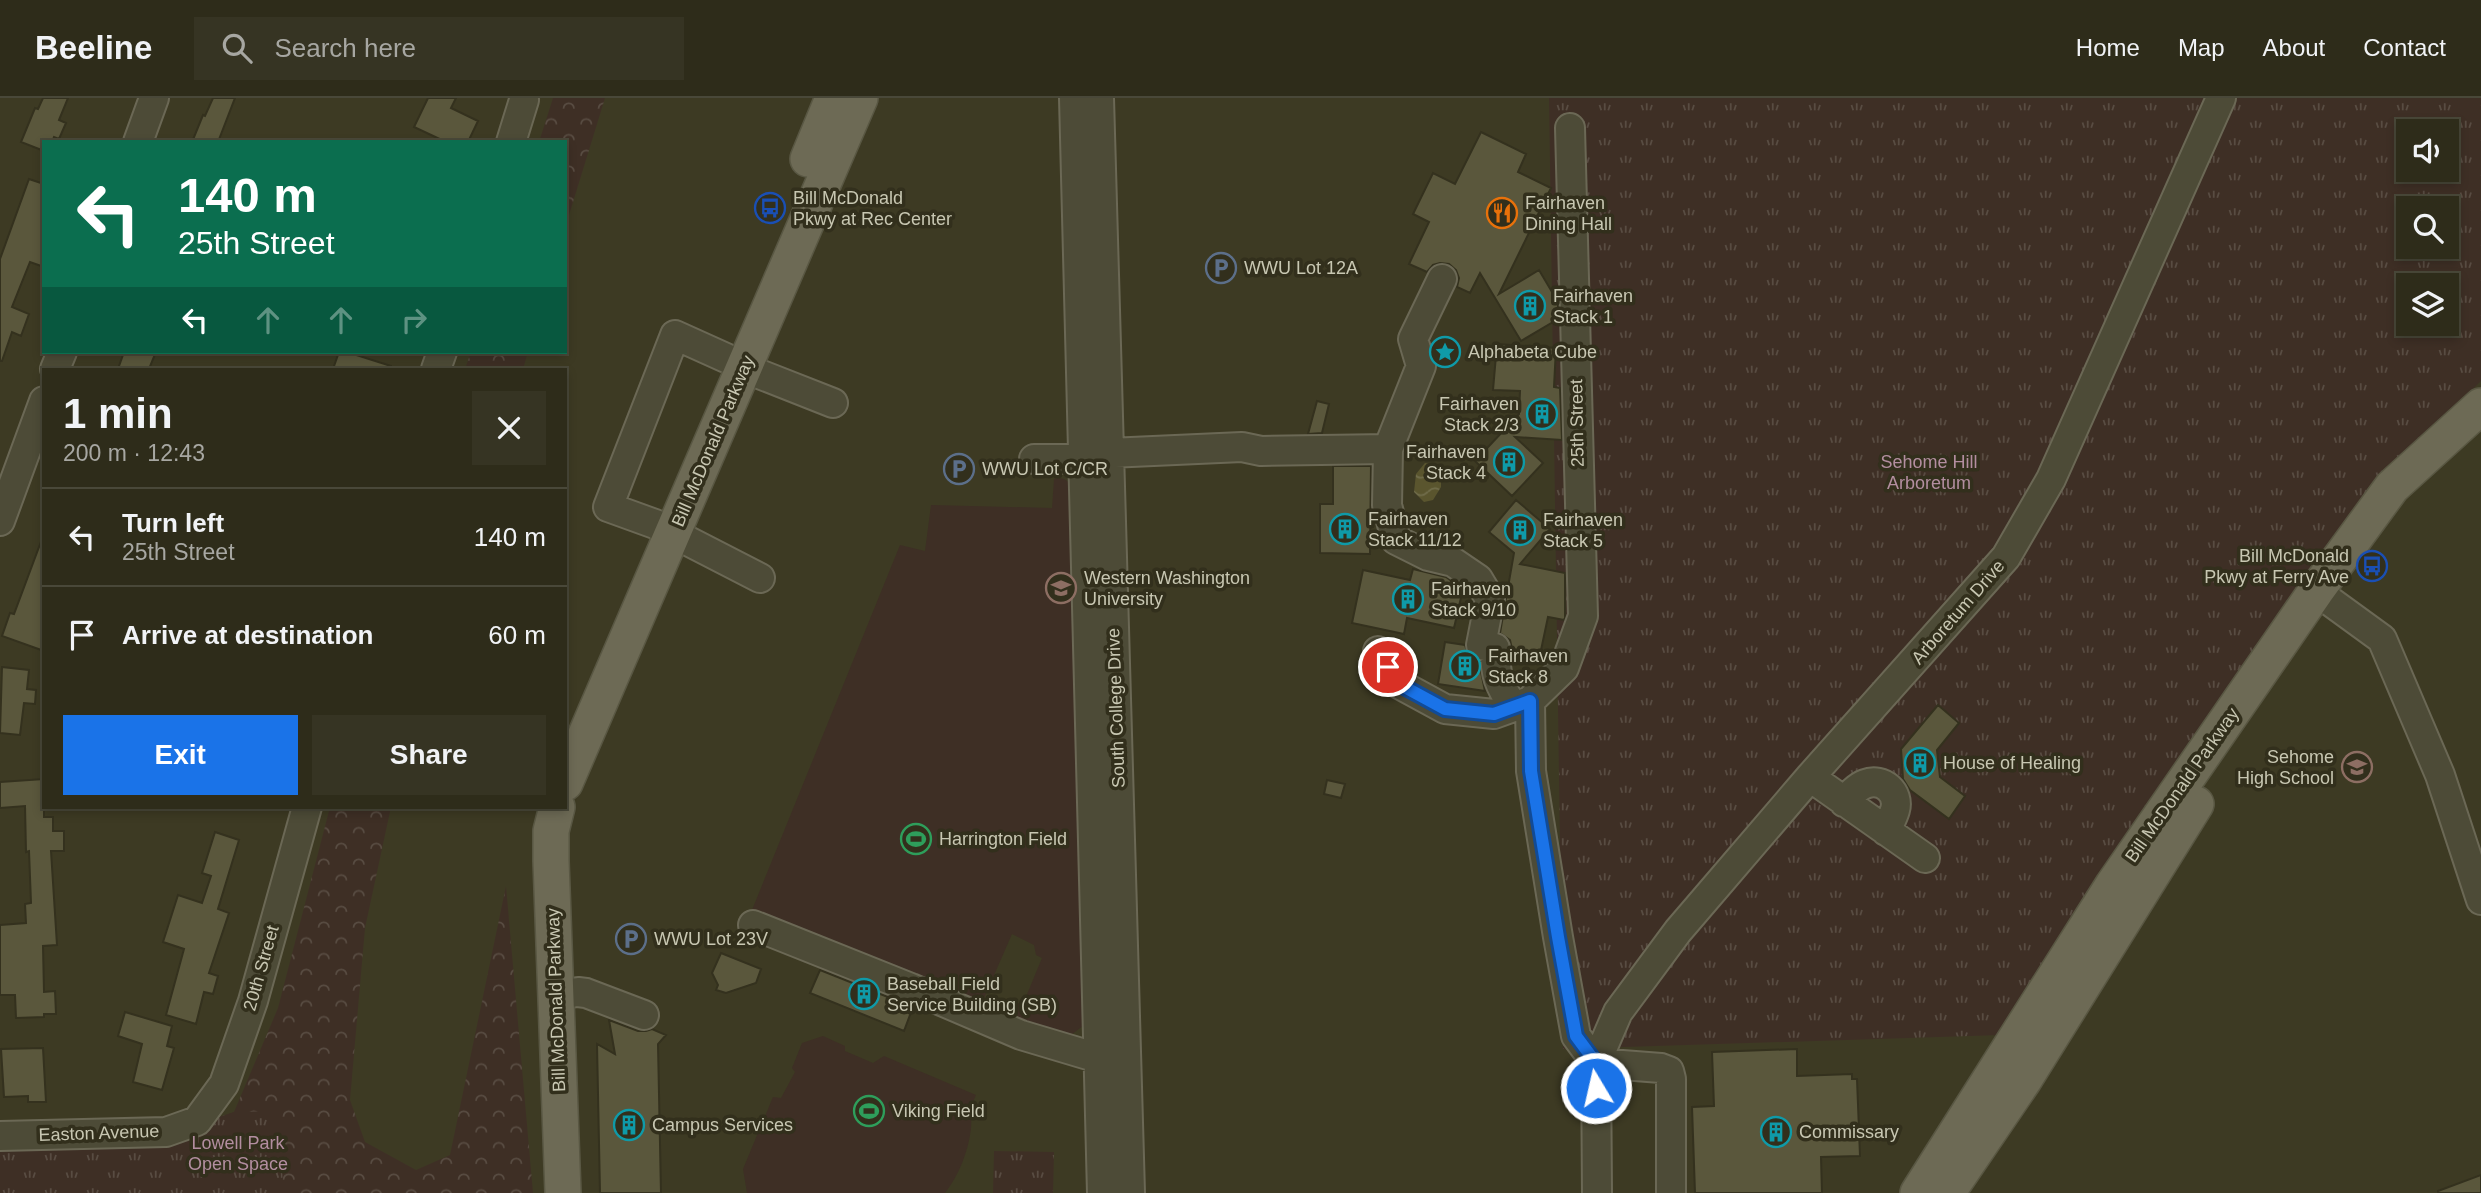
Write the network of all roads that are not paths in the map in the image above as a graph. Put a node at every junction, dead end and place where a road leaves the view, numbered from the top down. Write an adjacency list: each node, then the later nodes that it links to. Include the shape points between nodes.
1 (154, 98): 9 (street)
2 (833, 98): 12 (main road, Bill McDonald Parkway)
3 (860, 98): 12 (main road, Bill McDonald Parkway)
4 (1074, 98): 20 (street, South College Drive)
5 (1099, 98): 18 (street, South College Drive)
6 (2221, 98): 28 (street, Arboretum Drive, via 2051,479 2006,557)
7 (524, 100): 10 (street)
8 (1570, 128): 26 (street, 25th Street, via 1583,616 1564,668)
9 (139, 140)
10 (512, 140)
11 (1442, 279): 17 (street, via 1413,339 1421,366)
12 (735, 363): 13 (street); 22 (main road, Bill McDonald Parkway); 22 (street, via 675,335 608,507)
13 (833, 403)
14 (42, 406): 21 (street)
15 (2481, 406): 24 (main road, Bill McDonald Parkway, via 2392,487)
16 (2481, 420): 24 (main road, Bill McDonald Parkway)
17 (1388, 449): 18 (street, via 1261,451 1242,447); 26 (street, via 1387,505 1396,540 1453,562 1478,579 1490,599 1481,645 1495,648 1499,684)
18 (1109, 453): 20 (street); 47 (street, South College Drive)
19 (1034, 458): 20 (street)
20 (1082, 459): 40 (street, South College Drive)
21 (0, 521)
22 (664, 529): 23 (street); 27 (main road, Bill McDonald Parkway); 29 (main road, Bill McDonald Parkway)
23 (760, 578)
24 (2321, 595): 36 (street, via 2382,639 2440,775); 50 (main road, Bill McDonald Parkway, via 2113,884); 51 (main road, Bill McDonald Parkway, via 2024,1080)
25 (1378, 650): 26 (street, via 1399,684 1445,709 1494,714)
26 (1522, 704): 41 (street, via 1576,1036)
27 (567, 727)
28 (1810, 777): 30 (street); 41 (street, Arboretum Drive, via 1678,931 1618,1012)
29 (567, 778)
30 (1844, 802): 34 (street); 34 (street, via 1865,784 1876,781 1887,786 1895,796 1896,809)
31 (305, 809): 42 (street, 20th Street, via 253,1001 224,1084)
32 (537, 809): 44 (main road, Bill McDonald Parkway, via 533,832)
33 (556, 809): 38 (main road, Bill McDonald Parkway, via 551,831)
34 (1886, 831): 35 (street)
35 (1925, 858)
36 (2481, 900)
37 (753, 925): 40 (street, via 1021,1035)
38 (556, 995): 39 (street, via 586,993); 45 (main road, Bill McDonald Parkway)
39 (644, 1015)
40 (1098, 1058): 46 (street, South College Drive)
41 (1596, 1063): 48 (street); 49 (street, via 1669,1070)
42 (197, 1121): 43 (street, Easton Avenue, via 166,1132)
43 (0, 1136)
44 (544, 1193)
45 (563, 1193)
46 (1102, 1193)
47 (1130, 1193)
48 (1597, 1193)
49 (1671, 1193)
50 (1918, 1193)
51 (1947, 1193)

